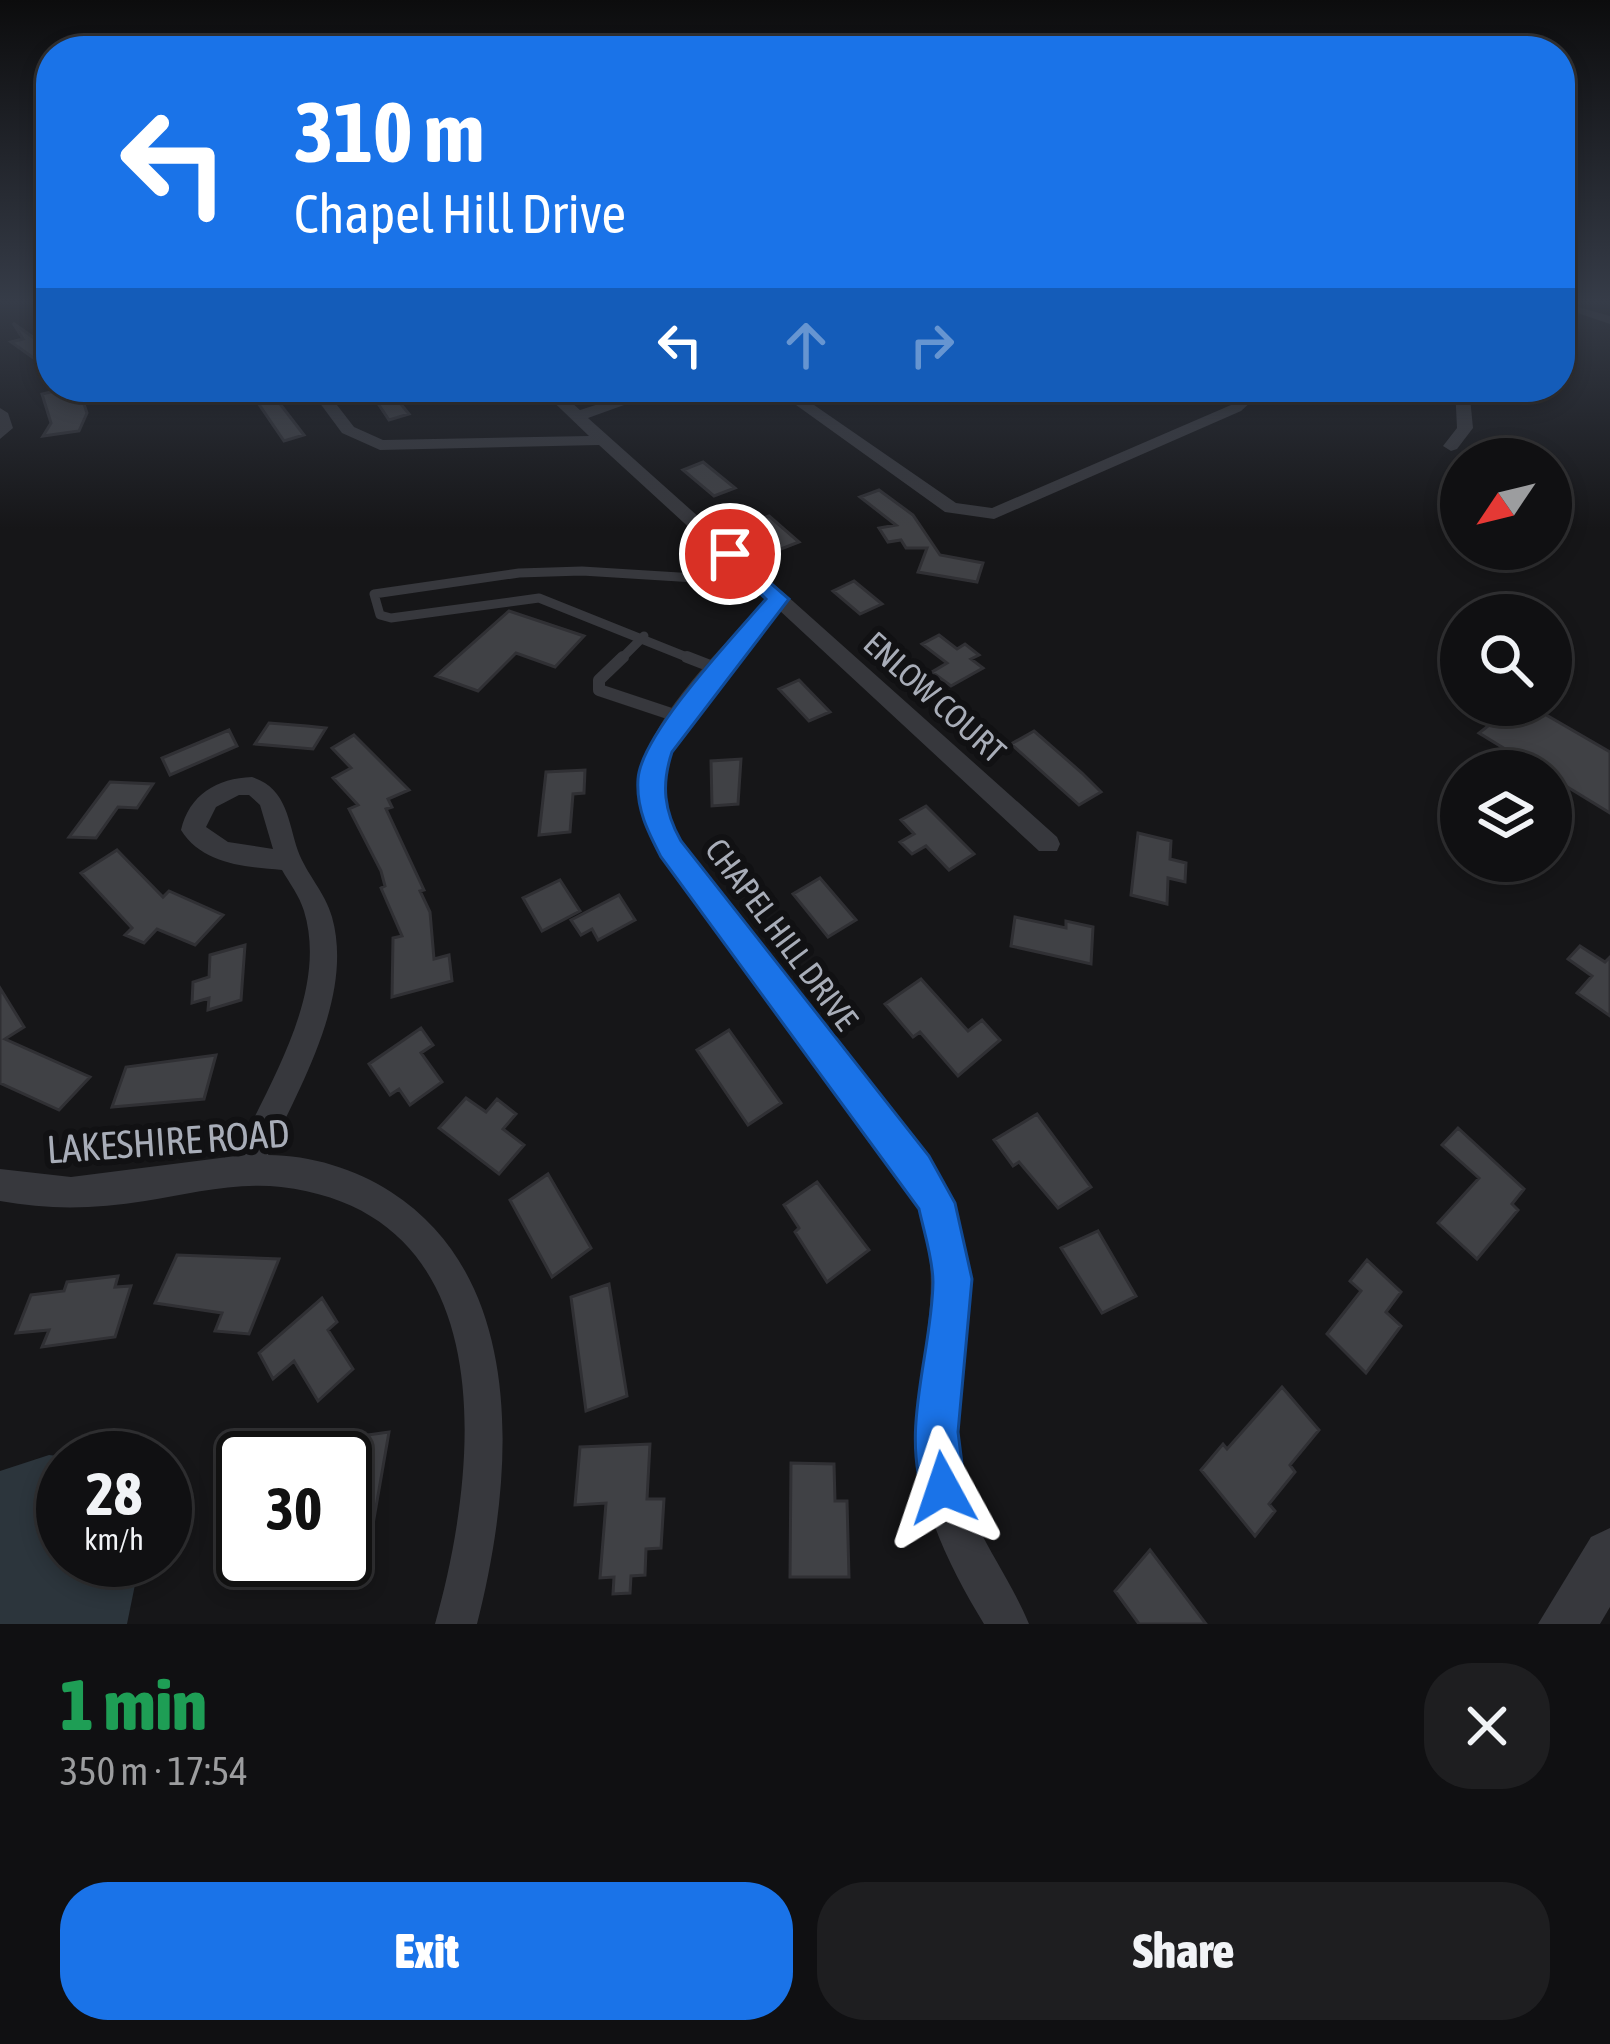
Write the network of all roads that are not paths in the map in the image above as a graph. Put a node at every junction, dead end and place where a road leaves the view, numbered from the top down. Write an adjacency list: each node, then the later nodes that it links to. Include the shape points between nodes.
1 (327, 402): 11 (street, via 349,430 380,445)
2 (562, 402): 8 (street)
3 (620, 402): 8 (street)
4 (799, 402): 5 (street, via 951,508 994,514)
5 (1243, 402)
6 (1463, 402): 10 (street, via 1465,428)
7 (0, 413): 9 (street)
8 (577, 416): 11 (street)
9 (0, 434)
10 (1457, 438)
11 (604, 440): 13 (street)
12 (563, 572): 13 (lane); 14 (lane); 14 (lane, via 374,594 380,615 391,619)
13 (770, 591): 16 (street, CHAPEL HILL DRIVE); 18 (street, ENLOW COURT)
14 (550, 602): 15 (lane)
15 (644, 637): 16 (lane); 17 (lane, via 599,680 599,690)
16 (718, 669): 17 (street, CHAPEL HILL DRIVE)
17 (681, 718): 24 (street, CHAPEL HILL DRIVE, via 651,776 661,832 916,1169 944,1221 953,1279 937,1455 952,1520)
18 (1048, 844)
19 (289, 861): 20 (street, via 314,901 323,960 314,1004)
20 (246, 1170): 21 (street, LAKESHIRE ROAD, via 82,1195); 23 (street, LAKESHIRE ROAD, via 310,1174 388,1205 429,1245 463,1304 481,1360 487,1476)
21 (0, 1185)
22 (1610, 1556): 25 (street)
23 (456, 1624)
24 (1008, 1624)
25 (1568, 1624)

